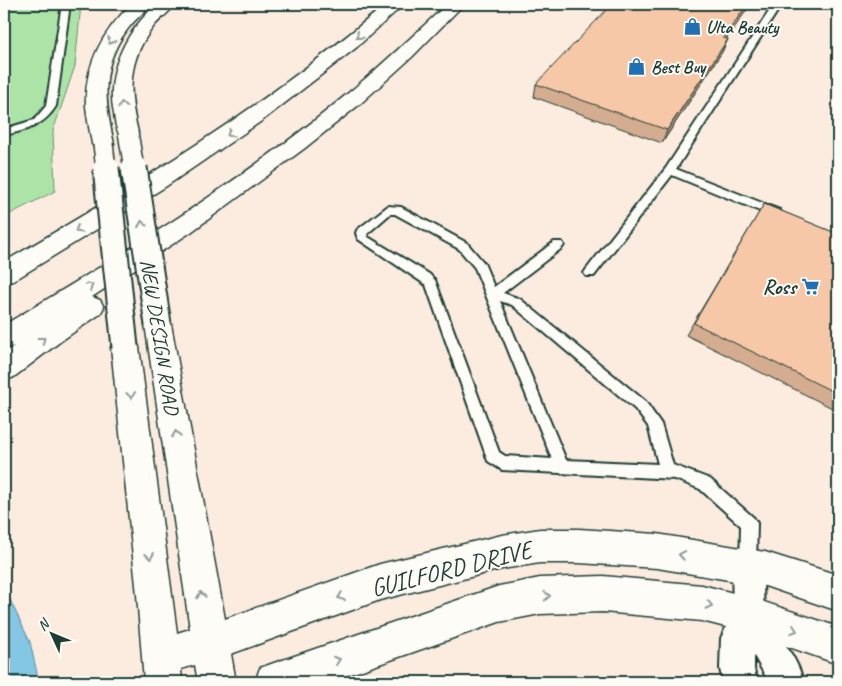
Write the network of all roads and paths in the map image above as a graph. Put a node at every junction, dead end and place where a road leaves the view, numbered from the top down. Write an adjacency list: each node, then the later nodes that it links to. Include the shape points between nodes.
1 (66, 4): 8 (lane, via 47,115 25,128)
2 (142, 4): 24 (main road, NEW DESIGN ROAD, one-way to 24, bridge, via 116,32 100,64 96,106 103,144)
3 (166, 4): 22 (main road, NEW DESIGN ROAD, one-way to 3, bridge, via 121,92 132,47 150,20)
4 (396, 4): 13 (main road, one-way to 13, via 337,56 210,148)
5 (456, 4): 7 (main road)
6 (778, 4): 9 (lane)
7 (429, 32): 15 (main road, one-way to 7, via 170,235 254,176 343,108); 16 (main road, one-way to 7, via 51,333 185,245 258,188 343,117)
8 (4, 132)
9 (670, 170): 10 (lane); 12 (lane)
10 (783, 215)
11 (558, 245): 14 (lane)
12 (590, 273)
13 (4, 274)
14 (492, 294): 17 (lane); 17 (lane, via 480,266 463,246 397,210 388,210 361,234 363,239 431,283 493,456 502,463); 18 (lane, via 516,302 640,405 654,424)
15 (4, 338)
16 (4, 369)
17 (562, 466): 18 (lane)
18 (667, 471): 19 (lane, via 705,484 749,523)
19 (748, 566): 20 (main road, GUILFORD DRIVE); 21 (street); 22 (main road, GUILFORD DRIVE, one-way to 22, via 657,551 540,546 380,582)
20 (838, 593)
21 (749, 615): 23 (main road, one-way to 23); 26 (main road, one-way to 21, via 499,604 540,596 612,595 702,603); 27 (street, via 738,638); 28 (street)
22 (209, 643): 24 (main road, GUILFORD DRIVE); 25 (main road, NEW DESIGN ROAD)
23 (838, 646)
24 (161, 669)
25 (217, 682)
26 (274, 682)
27 (740, 682)
28 (786, 682)

